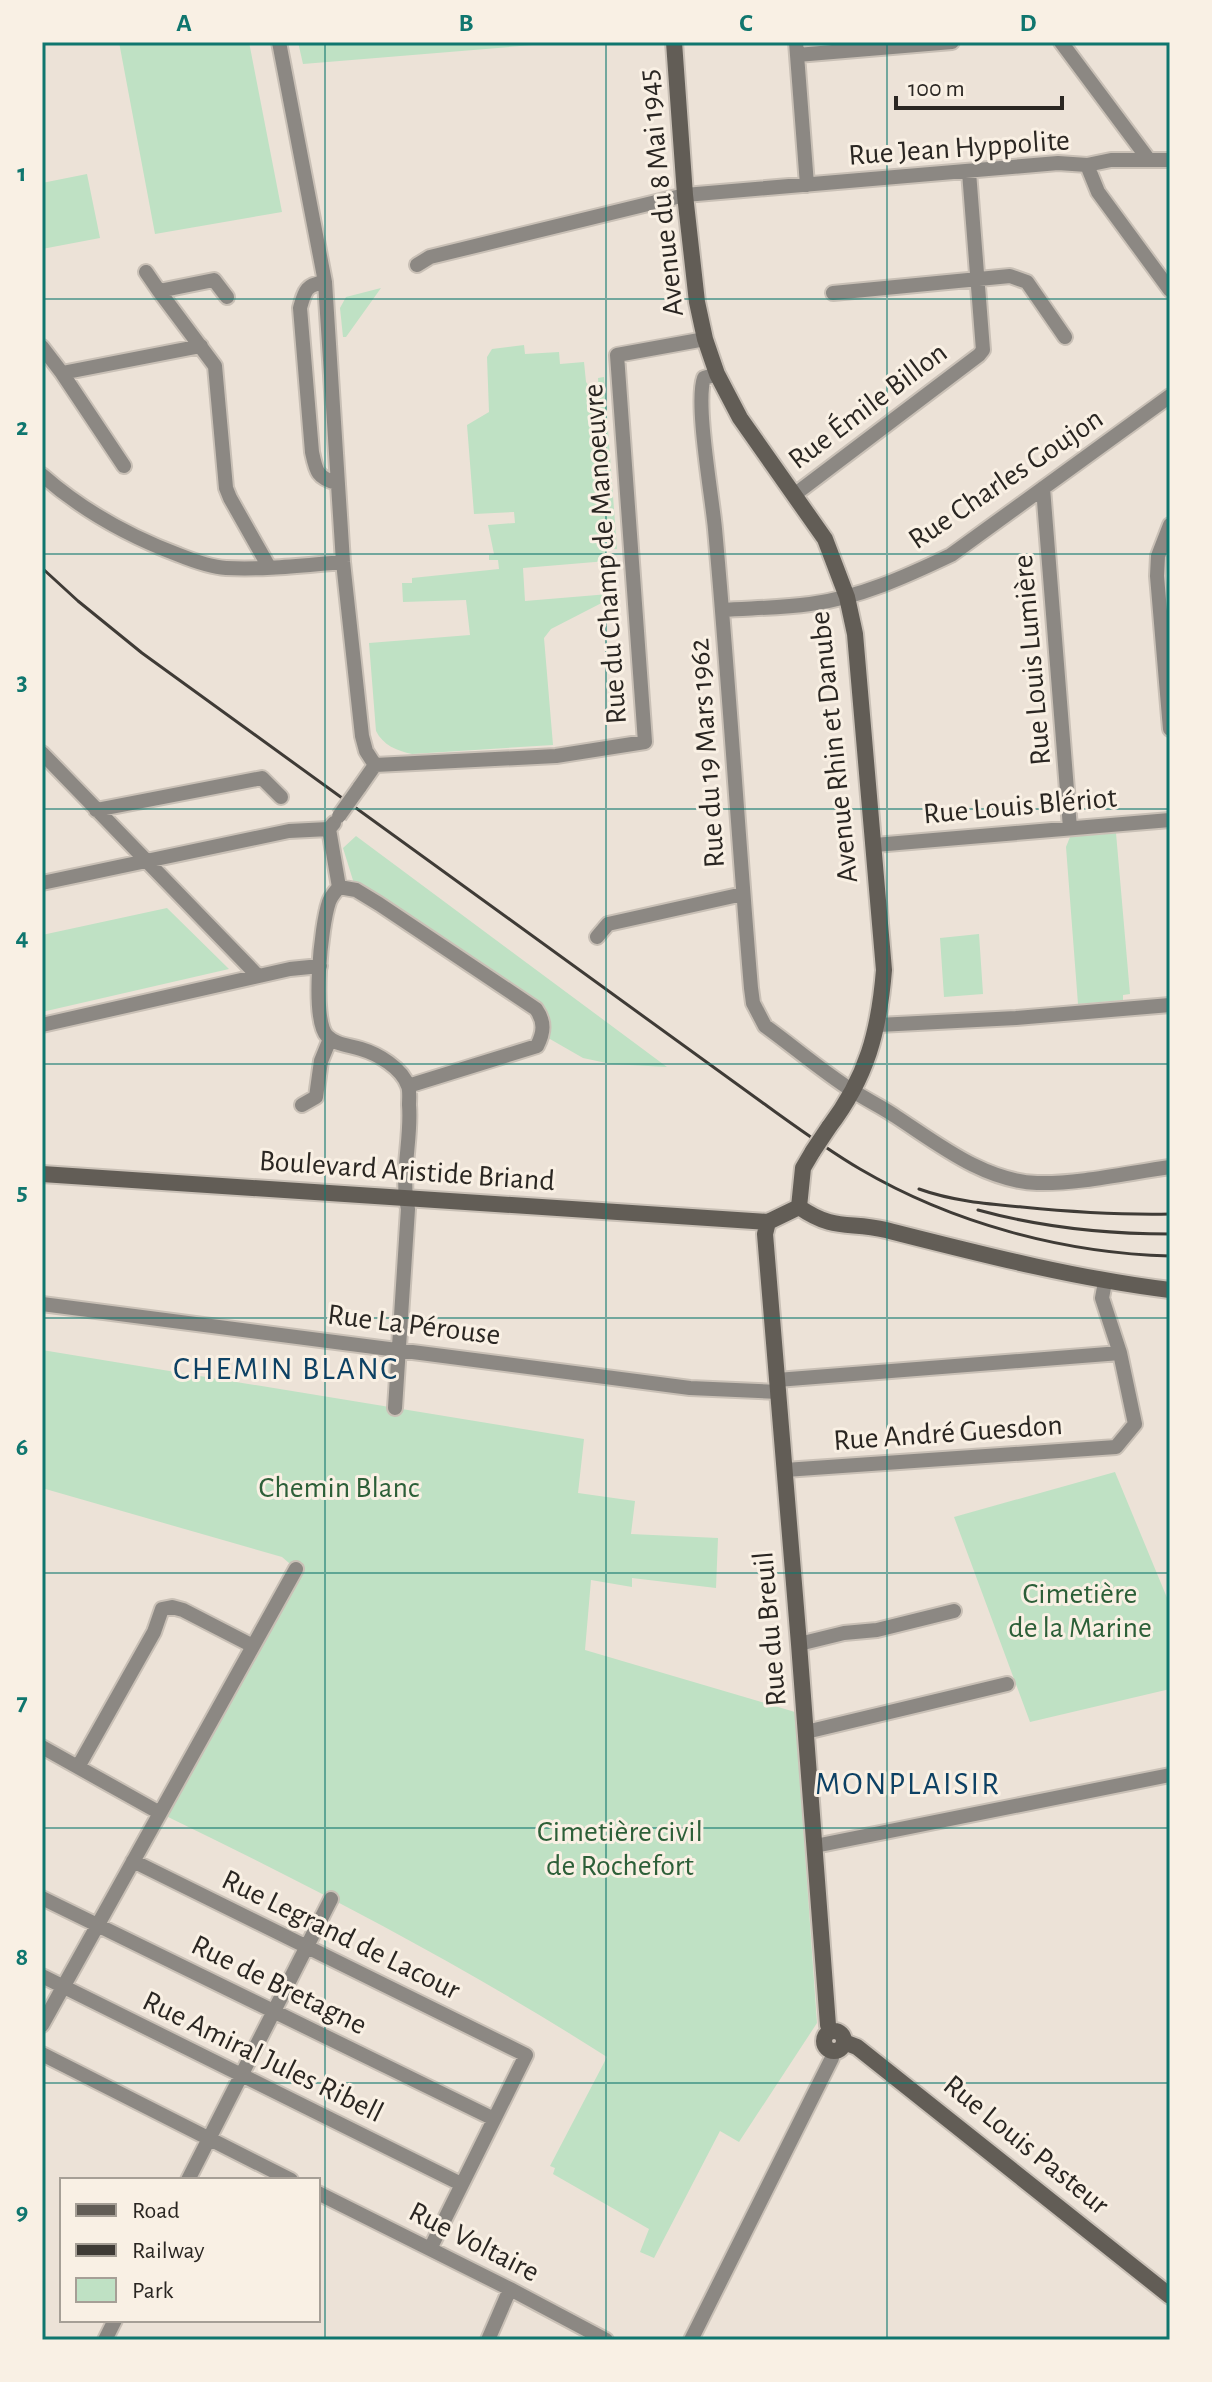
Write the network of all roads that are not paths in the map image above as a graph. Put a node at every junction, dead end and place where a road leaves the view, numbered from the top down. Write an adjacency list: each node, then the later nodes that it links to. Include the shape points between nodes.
1 (279, 42): 15 (street)
2 (674, 42): 11 (street, Avenue du 8 Mai 1945)
3 (952, 42): 5 (street)
4 (1061, 42): 6 (street)
5 (796, 49): 10 (street)
6 (1149, 160): 7 (street); 8 (street)
7 (1170, 160)
8 (1087, 165): 9 (street, Rue Jean Hyppolite); 16 (street, Rue Jean Hyppolite, via 1098,192)
9 (969, 172): 10 (street, Rue Jean Hyppolite); 14 (street, Rue Émile Billon)
10 (807, 185): 11 (street, Rue Jean Hyppolite)
11 (685, 195): 12 (street, Rue Jean Hyppolite, via 430,257); 21 (street, Avenue du 8 Mai 1945)
12 (417, 265)
13 (146, 272): 17 (street)
14 (978, 279): 18 (street); 20 (street, via 1010,276 1027,282); 31 (street, Rue Émile Billon, via 983,345 979,355)
15 (325, 282): 29 (street); 29 (street, via 310,284 300,308 312,452 324,480)
16 (1170, 290)
17 (159, 291): 19 (street, via 214,280); 22 (street)
18 (833, 293)
19 (227, 297)
20 (1065, 337)
21 (705, 339): 25 (street, Avenue Rhin et Danube); 40 (street, Rue du Champ de Manoeuvre, via 617,355 645,742 556,756)
22 (201, 346): 24 (street); 34 (street, via 217,370 230,498)
23 (42, 347): 24 (street)
24 (62, 373): 27 (street)
25 (717, 374): 31 (street, Avenue Rhin et Danube, via 740,418); 36 (street, Rue du 19 Mars 1962, via 704,378 701,386)
26 (1170, 396): 30 (street, Rue Charles Goujon)
27 (124, 466)
28 (42, 475): 34 (street, via 103,520 146,543 204,564)
29 (337, 483): 33 (street)
30 (1043, 488): 35 (street, Rue Charles Goujon, via 951,555); 44 (street, Rue Louis Lumière)
31 (794, 495): 35 (street, Avenue Rhin et Danube, via 825,539)
32 (1170, 525): 37 (street, via 1157,576)
33 (343, 562): 34 (street); 40 (street, via 362,736)
34 (269, 567)
35 (847, 597): 36 (street, Rue Charles Goujon); 46 (street, Avenue Rhin et Danube)
36 (722, 610): 50 (street, Rue du 19 Mars 1962)
37 (1166, 632): 38 (street)
38 (1170, 729)
39 (42, 753): 42 (street)
40 (375, 765): 45 (street, bridge)
41 (281, 797): 42 (street, via 262,778)
42 (96, 810): 47 (street)
43 (1170, 820): 44 (street, Rue Louis Blériot)
44 (1070, 828): 46 (street, Rue Louis Blériot)
45 (329, 829): 47 (street, via 301,829); 49 (street)
46 (875, 845): 56 (street, Avenue Rhin et Danube, via 884,970)
47 (149, 862): 48 (street); 53 (street)
48 (42, 883)
49 (339, 887): 52 (street, via 325,915); 58 (street, via 379,904 543,1018 537,1046)
50 (743, 894): 51 (street, via 608,924); 59 (street, Rue du 19 Mars 1962, via 758,1017)
51 (597, 937)
52 (320, 966): 53 (street); 57 (street, via 319,1017)
53 (258, 976): 55 (street)
54 (1170, 1005): 56 (street)
55 (42, 1025)
56 (878, 1025): 59 (street, Avenue Rhin et Danube)
57 (330, 1039): 58 (street, via 383,1059); 60 (street, via 316,1097)
58 (408, 1086): 63 (street)
59 (852, 1090): 61 (street, Rue du 19 Mars 1962, via 979,1168 1016,1180 1057,1182); 64 (street, Avenue Rhin et Danube, bridge, via 803,1168)
60 (302, 1105)
61 (1170, 1167)
62 (42, 1174): 63 (street, Boulevard Aristide Briand)
63 (406, 1199): 65 (street, Boulevard Aristide Briand); 69 (street)
64 (799, 1207): 65 (street); 66 (street, via 833,1225 880,1229)
65 (768, 1222): 71 (street, Rue du Breuil)
66 (1105, 1282): 67 (street); 70 (street, via 1102,1298)
67 (1170, 1290)
68 (42, 1304): 69 (street, Rue La Pérouse)
69 (398, 1349): 71 (street, Rue La Pérouse, via 690,1388); 72 (street)
70 (1120, 1353): 71 (street, Rue La Pérouse); 73 (street, Rue André Guesdon, via 1135,1424 1116,1447)
71 (778, 1386): 73 (street, Rue du Breuil)
72 (395, 1408)
73 (785, 1470): 76 (street, Rue du Breuil)
74 (296, 1569): 77 (street)
75 (954, 1611): 76 (street)
76 (799, 1644): 79 (street, Rue du Breuil)
77 (253, 1646): 81 (street, via 183,1610 162,1609); 83 (street)
78 (1007, 1684): 79 (street)
79 (806, 1732): 84 (street, Rue du Breuil)
80 (42, 1747): 81 (street)
81 (78, 1767): 83 (street)
82 (1170, 1775): 84 (street)
83 (160, 1813): 85 (street)
84 (815, 1846): 94 (street, Rue du Breuil, via 828,2025)
85 (133, 1861): 88 (street); 89 (street, Rue Legrand de Lacour)
86 (42, 1898): 88 (street, Rue de Bretagne)
87 (331, 1899): 89 (street)
88 (97, 1925): 91 (street); 92 (street, Rue de Bretagne)
89 (306, 1946): 92 (street); 97 (street, Rue Legrand de Lacour, via 526,2055)
90 (42, 1976): 91 (street, Rue Amiral Jules Ribell)
91 (63, 1987): 93 (street); 96 (street, Rue Amiral Jules Ribell)
92 (273, 2012): 96 (street); 97 (street, Rue de Bretagne)
93 (42, 2025)
94 (836, 2041): 105 (street, Rue Louis Pasteur, via 857,2047); 110 (street)
95 (42, 2054): 98 (street)
96 (241, 2076): 98 (street); 101 (street, Rue Amiral Jules Ribell)
97 (494, 2119): 101 (street)
98 (209, 2139): 99 (street); 100 (street)
99 (189, 2178)
100 (287, 2178)
101 (461, 2184): 103 (street)
102 (320, 2194): 103 (street, Rue Voltaire)
103 (430, 2249): 104 (street, Rue Voltaire)
104 (510, 2289): 108 (street); 109 (street, Rue Voltaire)
105 (1170, 2296)
106 (114, 2322): 107 (street)
107 (105, 2340)
108 (488, 2340)
109 (606, 2340)
110 (691, 2340)

